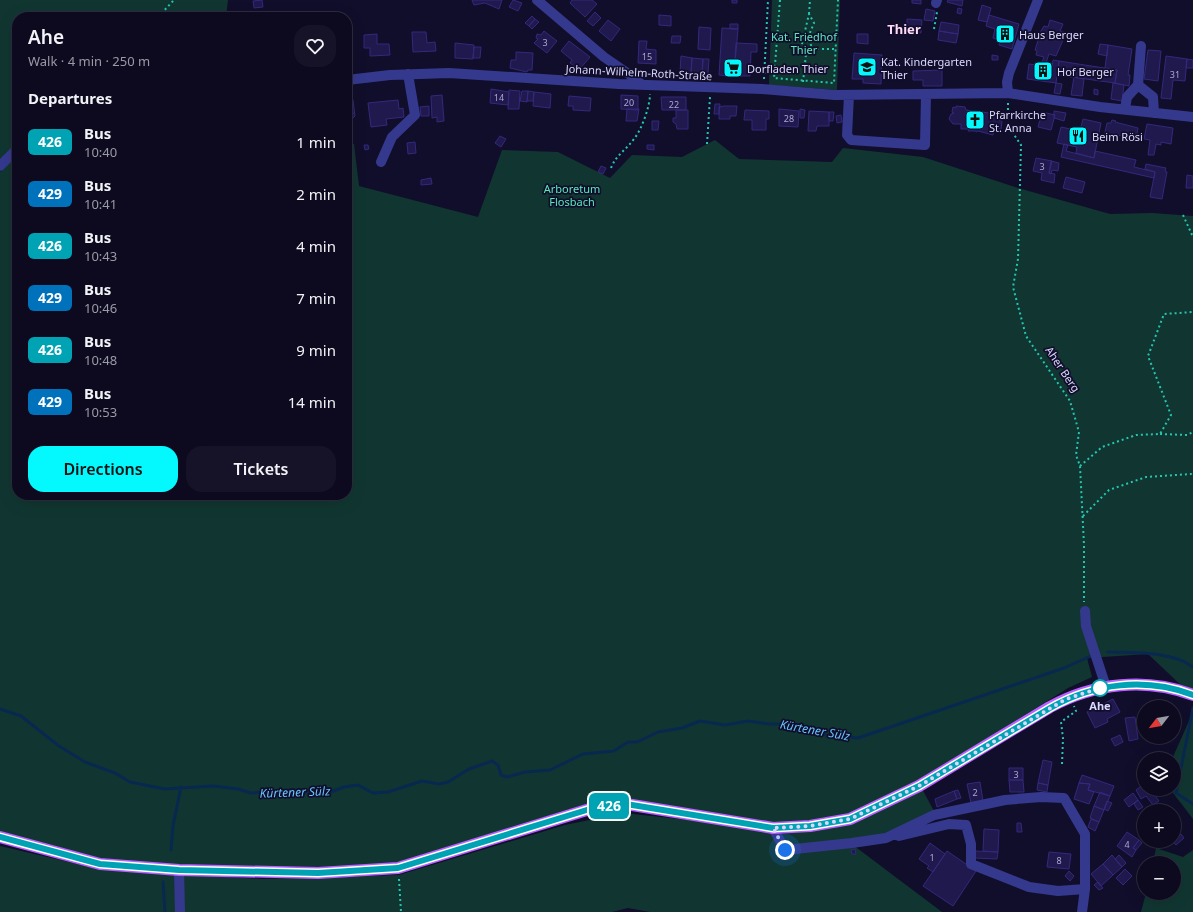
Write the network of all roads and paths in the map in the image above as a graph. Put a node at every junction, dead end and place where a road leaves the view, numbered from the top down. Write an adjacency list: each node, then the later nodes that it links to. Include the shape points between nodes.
1 (174, 0): 9 (path)
2 (538, 0): 19 (street, via 604,57)
3 (768, 0): 22 (path)
4 (780, 0): 18 (path, via 774,78)
5 (810, 0): 10 (path)
6 (838, 0): 14 (path)
7 (1037, 0): 24 (street, via 1009,73)
8 (937, 1): 11 (path)
9 (163, 12)
10 (809, 14): 13 (path, via 814,23 807,40); 15 (path, via 801,43 801,48)
11 (934, 28)
12 (1141, 46): 20 (street)
13 (812, 49): 14 (path); 15 (path)
14 (835, 50): 18 (path, via 834,82)
15 (806, 54): 18 (path)
16 (408, 74): 17 (street, Johann-Wilhelm-Roth-Straße); 19 (street, Johann-Wilhelm-Roth-Straße, via 449,73); 32 (street, via 415,116 392,137)
17 (352, 80)
18 (803, 81): 23 (path)
19 (646, 85): 21 (street, Johann-Wilhelm-Roth-Straße); 34 (path, via 649,106 635,138 615,158)
20 (1138, 85): 27 (street, via 1127,96); 28 (street, via 1153,97)
21 (710, 88): 22 (street, Johann-Wilhelm-Roth-Straße); 30 (path)
22 (764, 89): 23 (street, Johann-Wilhelm-Roth-Straße)
23 (803, 93): 26 (street, Johann-Wilhelm-Roth-Straße)
24 (1008, 93): 25 (street, Johann-Wilhelm-Roth-Straße); 27 (street, Johann-Wilhelm-Roth-Straße); 40 (path, Aher Berg, via 1008,126 1021,146 1018,258 1013,287 1026,336 1070,401 1079,432 1076,455)
25 (926, 94): 26 (street, Johann-Wilhelm-Roth-Straße); 26 (street, via 925,145 852,140 847,135)
26 (849, 95)
27 (1125, 109): 28 (street, Johann-Wilhelm-Roth-Straße)
28 (1154, 113): 29 (street, Johann-Wilhelm-Roth-Straße)
29 (1193, 117)
30 (707, 144)
31 (12, 154): 33 (street)
32 (381, 162)
33 (0, 166)
34 (611, 168)
35 (1183, 215): 36 (path)
36 (1193, 237)
37 (1193, 312): 39 (path, via 1164,314 1148,356 1171,415)
38 (1193, 432): 39 (path, via 1187,435)
39 (1160, 434): 40 (path, via 1136,435 1102,447)
40 (1080, 466): 42 (path, Aher Berg)
41 (1193, 476): 42 (path, via 1192,474 1146,477 1109,490)
42 (1083, 516): 43 (path, Aher Berg)
43 (1085, 610): 44 (street, via 1086,626)
44 (1106, 687): 45 (main road, via 1145,685 1182,691); 46 (main road)
45 (1193, 696)
46 (1070, 697): 47 (path, via 1076,711 1060,722 1063,738); 48 (main road, via 919,786 850,819 810,826)
47 (1062, 764)
48 (773, 828): 50 (street, via 785,850); 51 (main road, via 626,804 590,809)
49 (0, 837): 52 (main road, via 100,864)
50 (886, 838): 53 (street, via 949,824 966,825 971,864 1028,887 1058,891); 53 (street, via 934,815 1005,800 1064,798 1084,834)
51 (398, 868): 52 (main road, via 318,873); 55 (path)
52 (179, 870): 54 (street)
53 (1085, 889): 56 (street)
54 (180, 912)
55 (401, 912)
56 (1082, 912)

